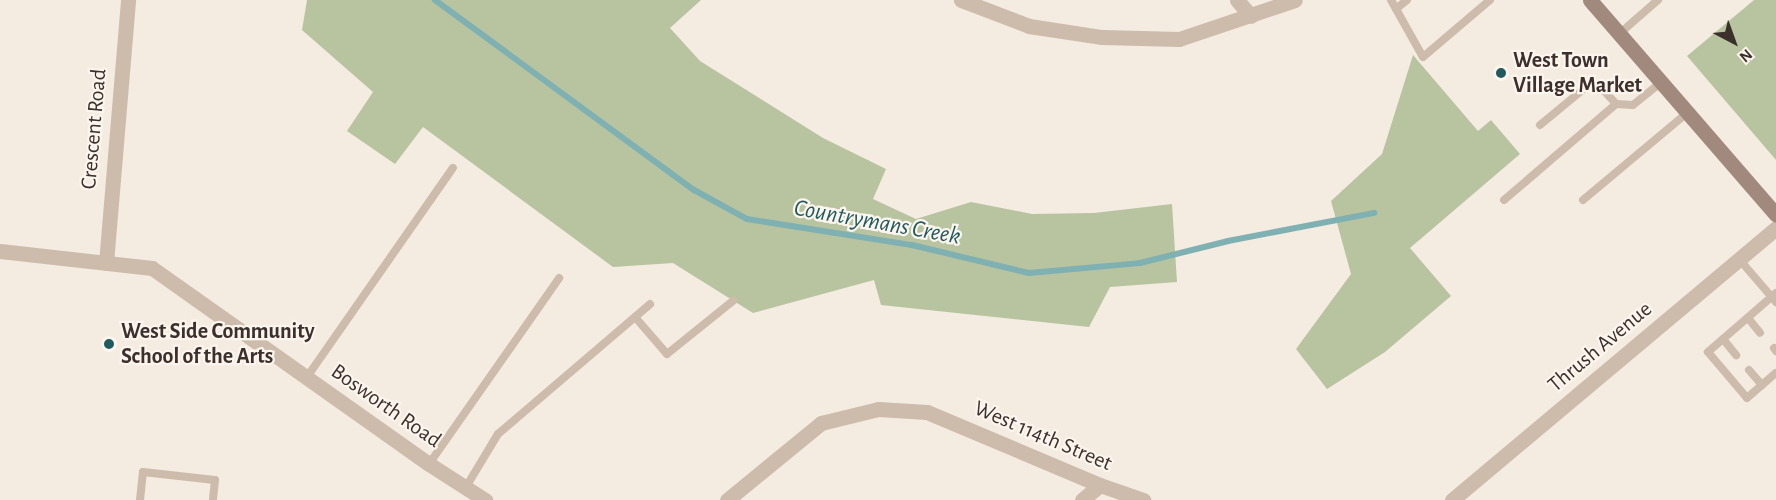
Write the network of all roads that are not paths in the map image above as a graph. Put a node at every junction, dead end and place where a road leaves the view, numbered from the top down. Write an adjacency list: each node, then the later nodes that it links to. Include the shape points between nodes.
1 (128, 0): 24 (street, Crescent Road)
2 (961, 0): 11 (street, via 1029,26 1102,37 1179,39)
3 (1237, 0): 11 (street)
4 (1295, 0): 11 (street)
5 (1390, 0): 10 (lane)
6 (1407, 0): 10 (lane)
7 (1490, 0): 10 (lane, via 1424,57)
8 (1590, 0): 12 (main road)
9 (1658, 0): 12 (lane)
10 (1396, 9)
11 (1251, 16)
12 (1619, 34): 13 (main road)
13 (1660, 82): 14 (lane, via 1633,105); 15 (main road)
14 (1616, 104): 16 (lane, via 1599,85 1591,83); 18 (lane)
15 (1688, 113): 19 (lane); 20 (main road)
16 (1540, 125)
17 (453, 168): 36 (lane)
18 (1504, 200)
19 (1583, 200)
20 (1776, 215)
21 (1776, 228): 23 (street, Thrush Avenue)
22 (0, 251): 24 (street, Bosworth Road)
23 (1739, 259): 26 (lane); 47 (street, Thrush Avenue)
24 (106, 262): 36 (street, Bosworth Road, via 152,268)
25 (559, 278): 38 (lane)
26 (1774, 297): 30 (lane)
27 (733, 301): 29 (lane, via 667,354)
28 (650, 304): 29 (lane)
29 (635, 317): 40 (lane, via 498,434)
30 (1748, 318): 31 (lane); 32 (lane)
31 (1760, 333)
32 (1722, 339): 33 (lane); 37 (lane, via 1708,352 1747,398)
33 (1736, 355)
34 (1749, 370): 37 (lane)
35 (1776, 373): 37 (lane)
36 (307, 377): 38 (street, Bosworth Road)
37 (1762, 385)
38 (429, 464): 40 (street, Bosworth Road)
39 (1100, 485): 44 (street, West 114th Street, via 927,412 878,409 822,423); 45 (street); 46 (street, West 114th Street)
40 (465, 486): 43 (street, Bosworth Road)
41 (140, 500): 42 (lane, via 143,472 215,480)
42 (213, 500)
43 (485, 500)
44 (727, 500)
45 (1082, 500)
46 (1143, 500)
47 (1452, 500)

